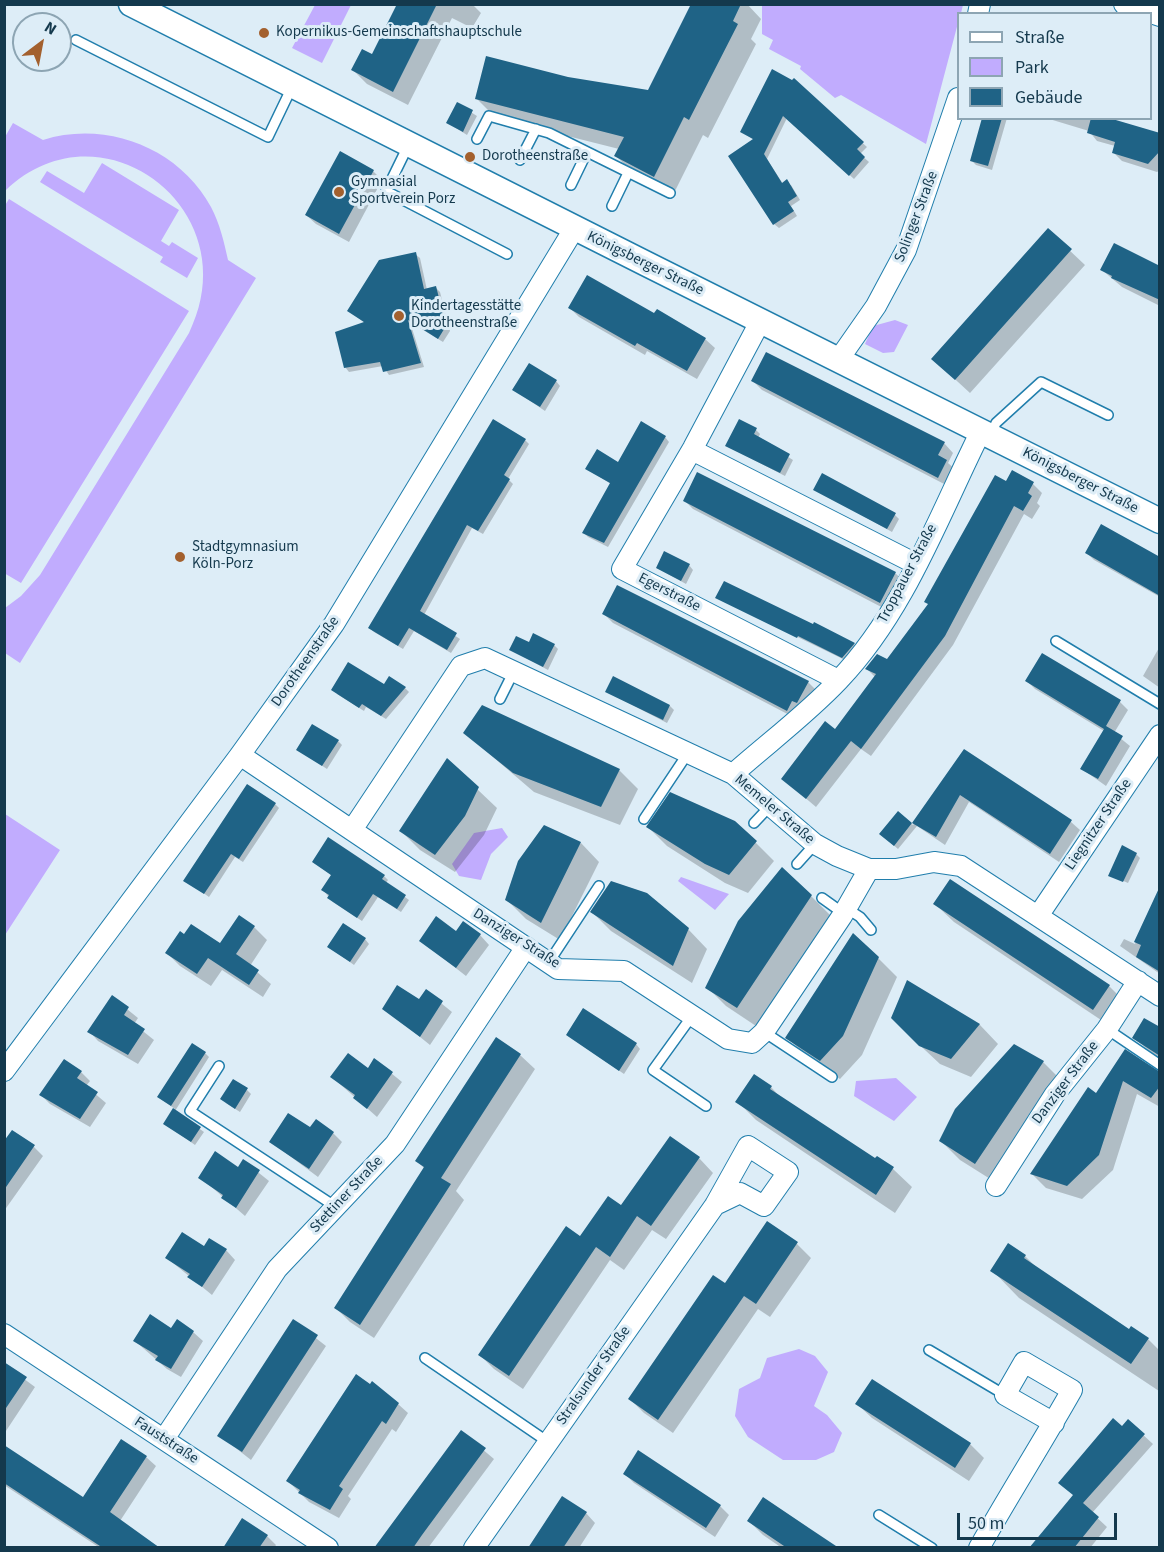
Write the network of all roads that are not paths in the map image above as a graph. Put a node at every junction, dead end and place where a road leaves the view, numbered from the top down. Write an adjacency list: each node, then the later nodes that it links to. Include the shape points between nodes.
1 (131, 4): 5 (street, Königsberger Straße)
2 (1124, 4): 3 (street)
3 (1143, 12)
4 (76, 40): 5 (lane, via 268,137)
5 (292, 87): 9 (street, Königsberger Straße)
6 (957, 101): 19 (street, Solinger Straße, via 906,250 876,306)
7 (536, 129): 8 (lane, via 489,116); 10 (lane); 11 (lane)
8 (477, 140)
9 (408, 145): 16 (street, Königsberger Straße); 17 (lane, via 386,191)
10 (587, 152): 12 (lane); 13 (lane)
11 (520, 160)
12 (628, 173): 14 (lane); 15 (lane)
13 (571, 185)
14 (670, 193)
15 (612, 206)
16 (574, 229): 18 (street, Königsberger Straße); 32 (street, Dorotheenstraße, via 333,624)
17 (507, 254)
18 (760, 320): 19 (street, Königsberger Straße); 22 (street, Egerstraße)
19 (839, 359): 21 (street, Königsberger Straße)
20 (1108, 415): 21 (lane, via 1041,382)
21 (985, 433): 23 (street, Königsberger Straße); 24 (street, Troppauer Straße)
22 (692, 450): 24 (street); 27 (street, Egerstraße, via 622,569)
23 (1160, 521)
24 (916, 564): 27 (street, Troppauer Straße, via 892,610)
25 (1056, 641): 29 (lane)
26 (514, 671): 28 (lane); 31 (street, Memeler Straße); 37 (street, Memeler Straße, via 485,658 461,666)
27 (838, 681): 33 (street, Troppauer Straße)
28 (500, 699)
29 (1160, 704)
30 (1160, 735): 44 (street, Liegnitzer Straße)
31 (688, 753): 33 (street, Memeler Straße); 35 (lane)
32 (240, 755): 37 (street, Danziger Straße); 55 (street, Dorotheenstraße)
33 (733, 774): 34 (street, Memeler Straße)
34 (770, 806): 36 (lane); 38 (street, Memeler Straße)
35 (644, 819)
36 (754, 823)
37 (352, 830): 46 (street, Danziger Straße)
38 (815, 844): 39 (lane); 40 (street, Memeler Straße)
39 (797, 864)
40 (869, 869): 43 (street); 44 (street, Memeler Straße, via 934,862 961,866)
41 (599, 886): 47 (lane)
42 (822, 898): 43 (lane)
43 (845, 911): 45 (lane, via 860,917); 52 (street)
44 (1038, 916): 48 (street, Memeler Straße)
45 (871, 930)
46 (526, 947): 47 (street, Danziger Straße); 60 (street, Stettiner Straße, via 395,1144)
47 (549, 962): 50 (street, Danziger Straße, via 558,969 624,971)
48 (1138, 981): 49 (street, Memeler Straße); 51 (street, Danziger Straße)
49 (1160, 996)
50 (692, 1016): 52 (street, Danziger Straße, via 728,1039 752,1043); 57 (lane, via 653,1070)
51 (1107, 1029): 53 (lane); 58 (street, Danziger Straße, via 1055,1094)
52 (765, 1032): 56 (lane)
53 (1160, 1065)
54 (219, 1066): 60 (lane, via 190,1111)
55 (4, 1071)
56 (832, 1077)
57 (706, 1106)
58 (996, 1186)
59 (715, 1205): 67 (street, Stralsunder Straße)
60 (336, 1207): 66 (street, Stettiner Straße, via 277,1269)
61 (4, 1334): 66 (street, Fauststraße)
62 (929, 1350): 64 (lane)
63 (425, 1358): 67 (lane)
64 (1005, 1395): 65 (street); 65 (street, via 1024,1362 1052,1378 1072,1390)
65 (1054, 1423): 72 (street)
66 (164, 1440): 69 (street, Fauststraße)
67 (548, 1442): 70 (street, Stralsunder Straße)
68 (879, 1515): 71 (lane)
69 (328, 1548)
70 (474, 1548)
71 (932, 1548)
72 (979, 1548)

